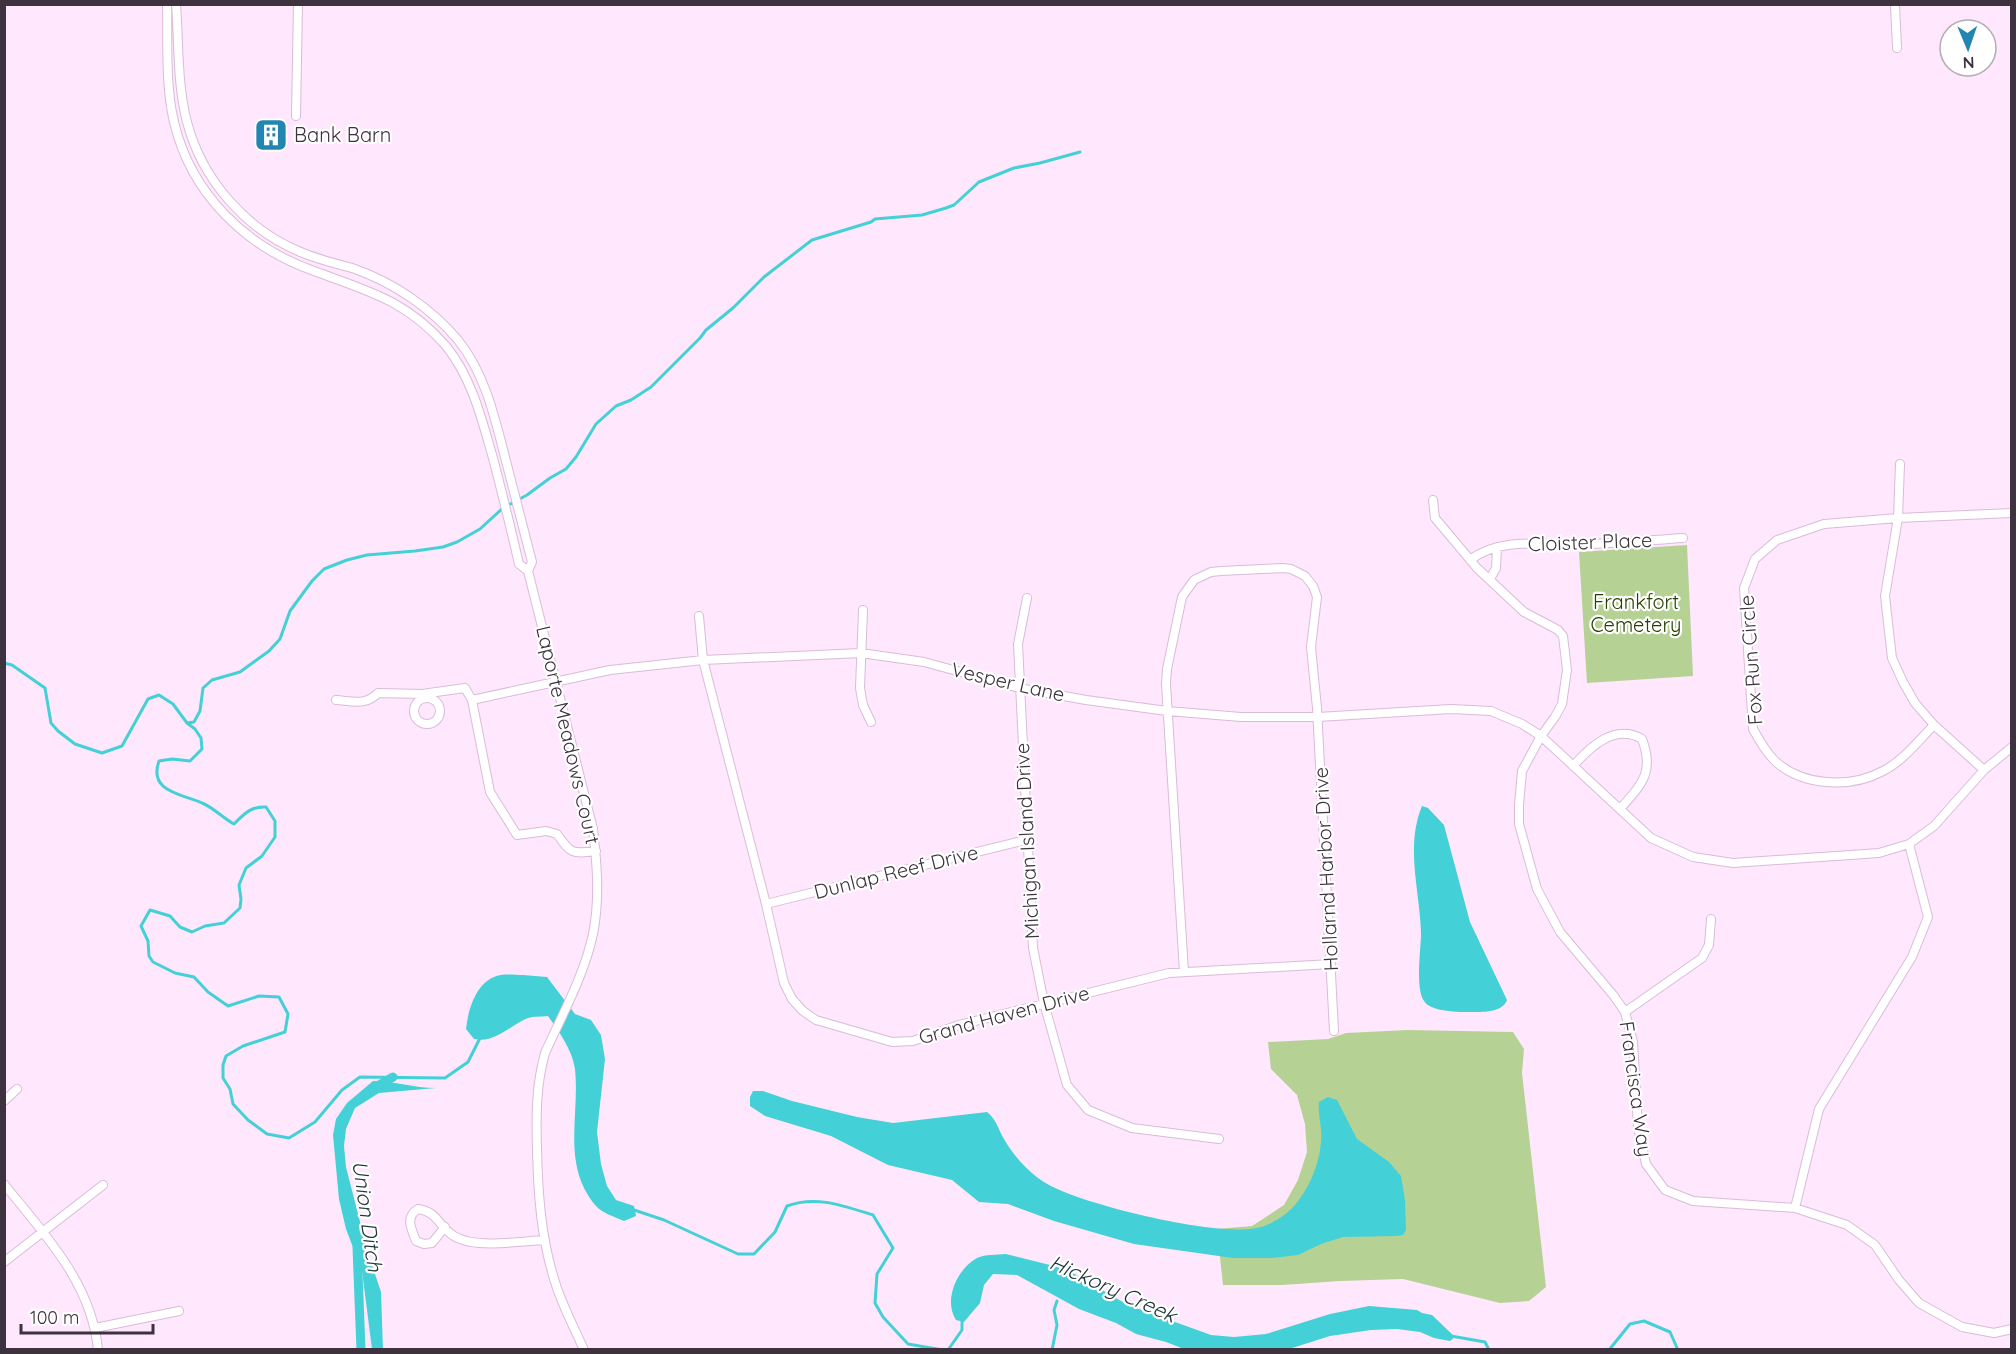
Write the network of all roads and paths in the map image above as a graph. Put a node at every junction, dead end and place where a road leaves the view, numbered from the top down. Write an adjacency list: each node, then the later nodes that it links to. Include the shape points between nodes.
1 (166, 4): 14 (street, Laporte Meadows Court, via 174,123 198,180 216,205 253,241 298,266 384,296 446,347 476,400 519,564)
2 (176, 4): 14 (street, Laporte Meadows Court, via 187,122 212,178 232,204 277,240 379,279 410,296 459,341 477,369 494,414 532,562)
3 (298, 4): 6 (street)
4 (1895, 4): 5 (street)
5 (1897, 48)
6 (296, 116)
7 (1900, 464): 10 (street)
8 (1433, 500): 13 (street, via 1435,518)
9 (2012, 513): 10 (street, Fox Run Circle)
10 (1898, 518): 28 (street, via 1885,596 1892,658 1915,703); 28 (street, Fox Run Circle, via 1824,524 1777,540 1755,559 1744,588 1754,729 1774,760 1791,772 1819,781 1846,782 1882,772 1899,761)
11 (1683, 538): 12 (street, Cloister Place)
12 (1497, 548): 13 (street, Cloister Place, via 1484,550); 15 (street, via 1496,568)
13 (1470, 560): 15 (street)
14 (528, 570): 21 (street, Laporte Meadows Court)
15 (1490, 579): 29 (street, Francisca Way, via 1524,612 1563,636 1566,688 1555,717)
16 (1027, 598): 22 (street, Michigan Island Drive, via 1018,644)
17 (863, 610): 19 (street)
18 (699, 616): 20 (street, Grand Haven Drive)
19 (861, 653): 20 (street, Vesper Lane); 22 (street, Vesper Lane, via 924,662); 27 (street, via 860,688)
20 (703, 660): 21 (street, Vesper Lane, via 610,670); 37 (street, Grand Haven Drive)
21 (557, 683): 24 (street, Vesper Lane); 36 (street, Laporte Meadows Court)
22 (1019, 688): 25 (street, Vesper Lane); 34 (street, Michigan Island Drive)
23 (336, 700): 24 (street, via 366,702 378,693 422,696 465,688)
24 (472, 700): 36 (street, via 490,792 517,835 546,831 557,834 567,849 576,854)
25 (1167, 711): 26 (street, Vesper Lane, via 1241,717); 26 (street, Hollarnd Harbor Drive, via 1167,669 1178,612 1182,597 1194,580 1211,572 1283,568 1305,576 1317,597 1311,646); 40 (street)
26 (1318, 717): 29 (street, Vesper Lane, via 1450,709 1491,711); 39 (street, Hollarnd Harbor Drive)
27 (871, 722)
28 (1935, 725): 32 (street)
29 (1540, 736): 31 (street, Vesper Lane); 42 (street, Francisca Way, via 1522,771 1519,824 1527,860 1560,932)
30 (2012, 747): 32 (street, Vesper Lane)
31 (1573, 766): 33 (street, Vesper Lane); 33 (street, via 1587,750 1610,735 1635,734 1642,739 1647,766 1643,782)
32 (1984, 771): 35 (street, Vesper Lane, via 1934,826)
33 (1620, 809): 35 (street, Vesper Lane, via 1652,838 1693,857 1733,863 1879,853)
34 (1026, 840): 37 (street, Dunlap Reef Drive); 41 (street, Michigan Island Drive, via 1033,948)
35 (1909, 844): 49 (street, via 1928,917 1912,957 1819,1108)
36 (596, 851): 52 (street, Laporte Meadows Court, via 598,879 592,934 576,983 545,1053 536,1104 538,1195)
37 (766, 904): 41 (street, Grand Haven Drive, via 784,983 792,999 816,1020 892,1042 914,1041)
38 (1711, 919): 42 (street, via 1709,945 1701,958)
39 (1331, 964): 40 (street, Grand Haven Drive); 43 (street, Hollarnd Harbor Drive)
40 (1184, 972): 41 (street, Grand Haven Drive)
41 (1044, 1003): 46 (street, Michigan Island Drive, via 1067,1085 1088,1110 1132,1128)
42 (1625, 1012): 49 (street, Francisca Way, via 1633,1042 1638,1127 1646,1164 1665,1190 1693,1201)
43 (1334, 1031)
44 (17, 1089): 45 (street)
45 (4, 1101)
46 (1219, 1139)
47 (4, 1184): 51 (street)
48 (103, 1185): 51 (street)
49 (1795, 1208): 56 (street, Francisca Way, via 1846,1225 1875,1245 1919,1303 1962,1328 1994,1333)
50 (445, 1227): 50 (street, via 429,1210 418,1209 409,1219 416,1241 424,1244 432,1243); 52 (street, via 452,1235 469,1242)
51 (43, 1232): 53 (street); 55 (street, via 76,1278)
52 (545, 1240): 58 (street, Laporte Meadows Court, via 555,1284)
53 (4, 1262)
54 (180, 1311): 55 (street)
55 (95, 1328): 57 (street)
56 (2012, 1329)
57 (98, 1350)
58 (584, 1350)

